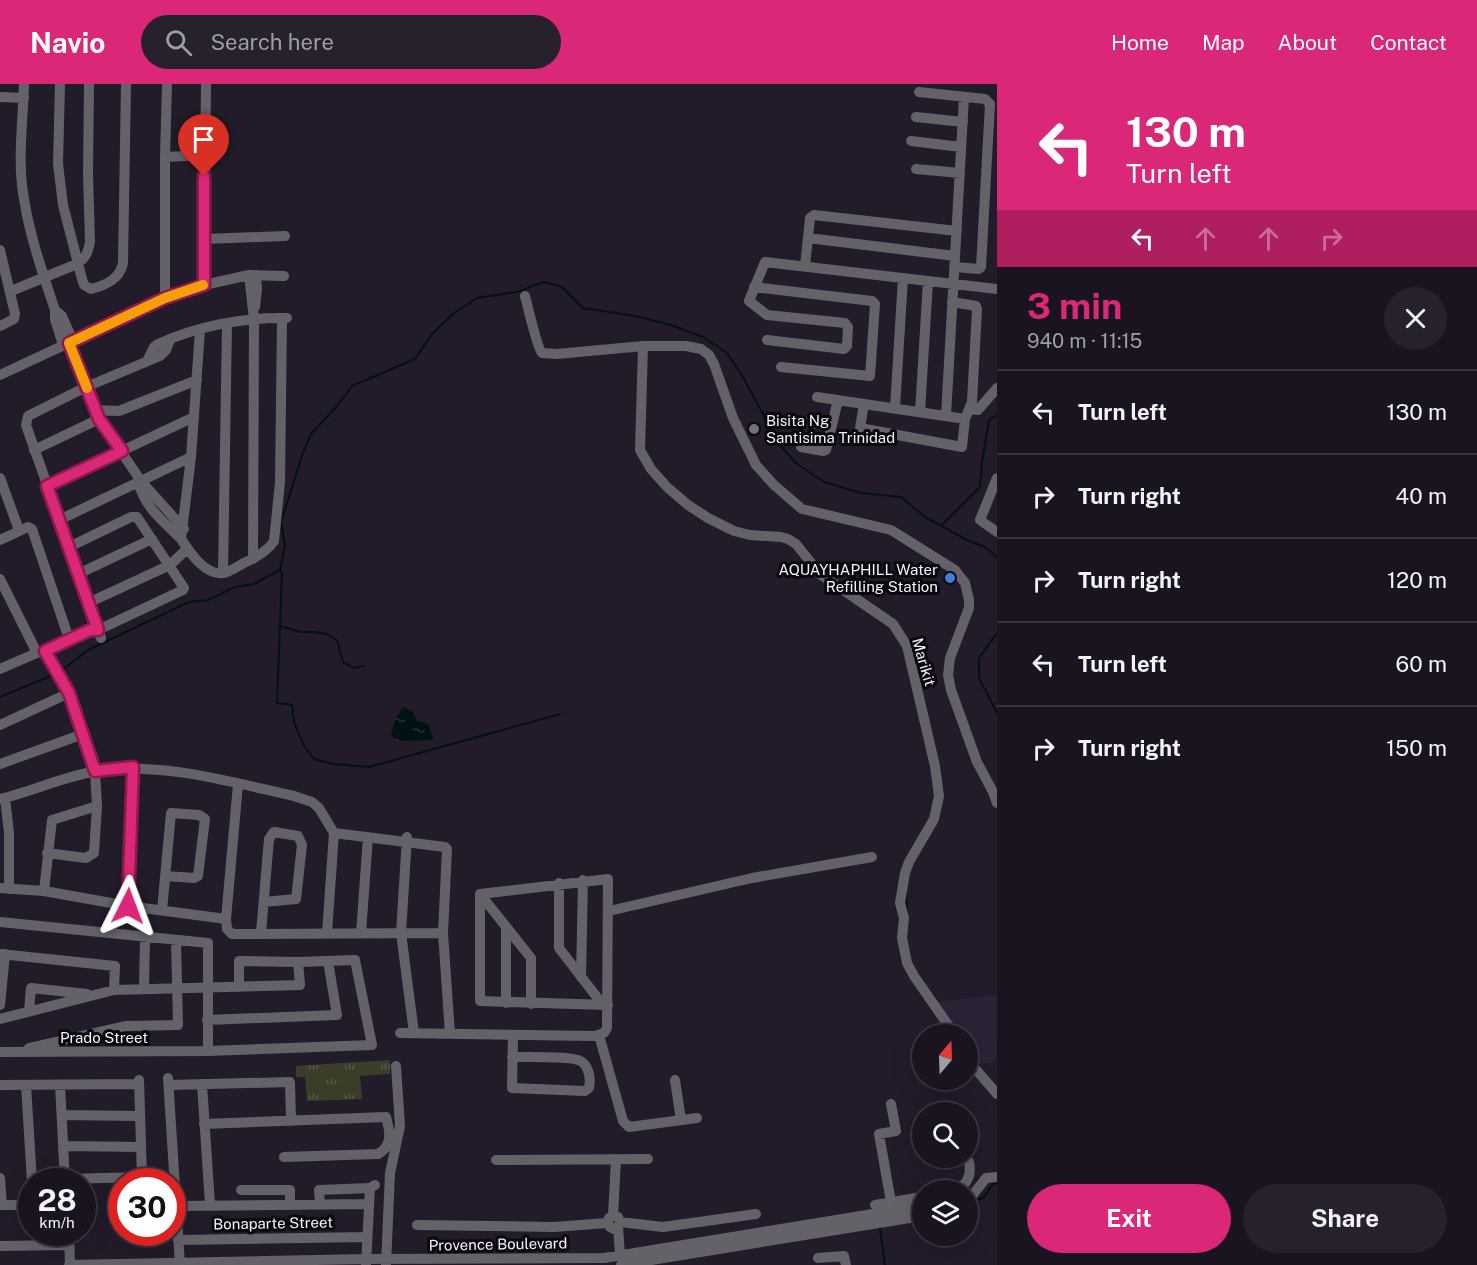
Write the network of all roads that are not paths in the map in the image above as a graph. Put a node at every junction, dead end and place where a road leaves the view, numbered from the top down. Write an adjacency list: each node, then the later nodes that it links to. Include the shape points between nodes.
1 (24, 84): 10 (street)
2 (60, 84): 25 (street, via 58,164)
3 (89, 84): 25 (street, via 90,242 86,256)
4 (126, 84): 25 (street, via 122,269 116,278 91,289 84,285)
5 (167, 84): 16 (street)
6 (206, 84): 15 (street)
7 (919, 92): 8 (street)
8 (964, 96): 12 (street); 24 (street, via 985,99 990,104 981,267)
9 (0, 97): 10 (street)
10 (24, 98): 29 (street, via 23,198)
11 (916, 117): 12 (street)
12 (963, 122): 14 (street)
13 (912, 141): 14 (street)
14 (961, 147): 18 (street)
15 (204, 155): 16 (street); 22 (street)
16 (165, 157): 38 (street)
17 (916, 169): 18 (street)
18 (960, 173): 19 (street)
19 (957, 231): 21 (street, via 814,215 810,218); 24 (street)
20 (285, 236): 22 (street)
21 (808, 238): 24 (street); 26 (street)
22 (204, 239): 33 (street)
23 (0, 250): 36 (street)
24 (955, 262): 32 (street)
25 (77, 264): 29 (street)
26 (805, 266): 30 (street); 34 (street, via 765,262)
27 (252, 275): 28 (street); 33 (street); 40 (street)
28 (284, 276)
29 (44, 277): 36 (street); 45 (street, via 55,310 62,316)
30 (903, 278): 31 (street); 55 (street)
31 (928, 281): 32 (street); 56 (street)
32 (954, 284): 35 (street); 39 (street)
33 (204, 285): 38 (street)
34 (754, 287): 44 (street, via 749,301 767,315 845,323 848,327 844,349); 47 (street, via 875,304 870,376)
35 (997, 289)
36 (10, 291): 42 (street, via 15,316)
37 (525, 296): 46 (street, via 542,353)
38 (165, 298): 45 (street)
39 (952, 302): 58 (street, via 977,309 972,402); 59 (street)
40 (253, 316): 41 (street); 80 (street); 80 (street, via 284,318 280,482 274,541)
41 (227, 323): 43 (street); 82 (street)
42 (0, 326)
43 (200, 330): 49 (street); 50 (street, via 154,347 148,359)
44 (767, 340)
45 (68, 343): 48 (street); 50 (street)
46 (643, 346): 98 (street, via 686,346 709,355 756,465 802,509 891,530 962,577 969,608 953,646 948,675 976,762); 142 (street, Marikit, via 640,450 656,475 688,505 734,531 781,537 796,544 820,574 893,624 907,646 939,796 934,819 905,873 900,903 902,938 907,963)
47 (781, 367)
48 (0, 375)
49 (196, 380): 57 (street, via 118,411); 60 (street)
50 (86, 387): 57 (street); 64 (street, via 28,416 26,425)
51 (997, 387): 58 (street, via 978,410)
52 (817, 397): 53 (street)
53 (838, 400): 54 (street); 62 (street)
54 (864, 404): 55 (street); 58 (street, via 860,428 961,447)
55 (895, 408): 56 (street)
56 (920, 412): 59 (street)
57 (97, 414): 64 (street); 65 (street)
58 (967, 414): 59 (street)
59 (946, 416)
60 (194, 417): 65 (street); 66 (street)
61 (791, 420): 62 (street)
62 (831, 426): 63 (street, via 825,451)
63 (801, 447)
64 (34, 450): 70 (street)
65 (122, 451): 69 (street); 70 (street)
66 (191, 457): 69 (street); 77 (street)
67 (0, 478): 71 (street)
68 (997, 478): 72 (street)
69 (140, 481): 73 (street); 77 (street, via 143,498 151,510)
70 (47, 486): 73 (street)
71 (3, 499): 74 (street)
72 (993, 499): 75 (street, via 980,520)
73 (59, 520): 79 (street)
74 (19, 530): 78 (street); 87 (street, via 32,529)
75 (997, 532)
76 (152, 539): 79 (street, via 137,517 131,517); 81 (street); 83 (street)
77 (184, 539): 81 (street); 82 (street, via 209,570)
78 (0, 540)
79 (69, 547): 83 (street)
80 (253, 559): 82 (street)
81 (170, 565): 85 (street); 86 (street, via 184,585 183,590)
82 (223, 573)
83 (78, 574): 85 (street)
84 (0, 579): 88 (street)
85 (88, 603): 86 (street)
86 (99, 634): 87 (street, via 90,630)
87 (69, 639): 88 (street)
88 (41, 652): 89 (street); 90 (street)
89 (1, 668)
90 (69, 693): 91 (street); 92 (street)
91 (0, 725)
92 (83, 734): 93 (street); 95 (street)
93 (0, 764)
94 (133, 767): 95 (street); 96 (street); 112 (street)
95 (95, 771): 97 (street); 99 (street)
96 (238, 784): 100 (street, via 312,802); 115 (street)
97 (3, 798): 108 (street, via 9,833)
98 (997, 802)
99 (97, 807): 103 (street, via 52,820); 103 (street, via 91,857)
100 (334, 833): 101 (street); 119 (street)
101 (368, 837): 102 (street); 120 (street)
102 (407, 839): 121 (street); 122 (street, via 447,849)
103 (47, 853): 109 (street)
104 (872, 857): 114 (street, via 752,878)
105 (165, 876): 105 (street, via 171,813 199,815 205,819 198,876); 113 (street)
106 (584, 880): 107 (street); 114 (street, via 608,879); 128 (street)
107 (559, 883): 110 (street); 128 (street, via 559,948)
108 (4, 888): 109 (street)
109 (44, 891): 112 (street)
110 (480, 894): 117 (street); 135 (street, via 480,1000)
111 (264, 902): 111 (street, via 271,834 298,836 302,845 296,899); 118 (street)
112 (128, 906): 113 (street)
113 (162, 910): 115 (street)
114 (609, 911): 138 (street)
115 (226, 919): 118 (street, via 227,930 232,934)
116 (0, 922): 123 (street)
117 (506, 927): 135 (street); 136 (street, via 531,958)
118 (261, 933): 119 (street)
119 (327, 933): 120 (street)
120 (362, 933): 121 (street)
121 (401, 933): 122 (street); 144 (street)
122 (443, 933): 145 (street)
123 (145, 937): 124 (street); 130 (street)
124 (176, 940): 131 (street); 132 (street, via 208,943)
125 (3, 954): 133 (street, via 115,966); 137 (street)
126 (328, 961): 127 (street); 141 (street, via 337,1015); 148 (street, Prado Street, via 356,960 372,1045)
127 (297, 962): 129 (street, via 239,961); 129 (street, via 300,985)
128 (581, 977): 138 (street)
129 (239, 987): 132 (street)
130 (144, 988): 131 (street); 133 (street)
131 (176, 988): 132 (street); 149 (street, via 176,1026 124,1026)
132 (207, 988): 141 (street)
133 (114, 990): 134 (street)
134 (93, 994): 139 (street); 139 (street, via 31,988)
135 (506, 1003): 136 (street)
136 (531, 1004): 138 (street)
137 (0, 1005)
138 (605, 1005): 147 (street, via 607,1028)
139 (29, 1011): 140 (street)
140 (0, 1019)
141 (207, 1020): 148 (street)
142 (947, 1024)
143 (400, 1033): 144 (street)
144 (414, 1034): 145 (street)
145 (450, 1034): 146 (street)
146 (513, 1035): 147 (street); 150 (street)
147 (600, 1035): 163 (street, via 626,1125)
148 (208, 1051): 149 (street, Prado Street)
149 (6, 1052)
150 (512, 1057): 150 (street, via 578,1059 587,1068 589,1088 514,1089)
151 (396, 1066): 210 (street, via 400,1126 390,1173)
152 (978, 1072): 158 (street)
153 (675, 1080): 163 (street)
154 (202, 1084): 164 (street, via 290,1082); 165 (street); 174 (street, via 169,1082)
155 (0, 1085): 156 (street)
156 (26, 1085): 157 (street); 172 (street)
157 (60, 1085): 160 (street); 161 (street, via 138,1082)
158 (997, 1094)
159 (890, 1111): 184 (street, via 896,1131 879,1134)
160 (62, 1115): 161 (street); 166 (street)
161 (139, 1116): 167 (street)
162 (697, 1118): 163 (street)
163 (681, 1120)
164 (291, 1121): 165 (street); 168 (street, via 386,1117 388,1143 383,1151 372,1155)
165 (204, 1124): 191 (street)
166 (63, 1146): 167 (street); 173 (street)
167 (140, 1147): 179 (street, via 142,1177)
168 (284, 1157)
169 (648, 1158): 170 (street)
170 (616, 1159): 171 (street); 197 (street)
171 (496, 1160)
172 (31, 1168)
173 (64, 1168)
174 (174, 1168)
175 (997, 1171): 176 (street)
176 (983, 1173): 180 (street, via 970,1167); 181 (street)
177 (997, 1177): 182 (street, via 986,1178)
178 (0, 1178): 189 (street)
179 (96, 1179)
180 (965, 1180)
181 (977, 1180)
182 (978, 1188)
183 (912, 1199): 184 (street)
184 (891, 1202): 188 (street)
185 (290, 1204): 186 (street); 192 (street); 192 (street, via 290,1190 239,1187)
186 (320, 1204): 187 (street); 187 (street, via 318,1186 373,1187)
187 (369, 1204): 199 (street)
188 (875, 1204)
189 (1, 1205): 190 (street)
190 (18, 1205)
191 (210, 1205): 192 (street); 193 (street)
192 (241, 1205)
193 (186, 1206)
194 (912, 1208): 206 (street, Provence Boulevard)
195 (756, 1214): 197 (street, via 663,1227)
196 (912, 1217): 206 (street, Provence Boulevard)
197 (615, 1222): 198 (street, via 554,1227); 206 (street)
198 (417, 1225)
199 (367, 1237): 200 (street, Bonaparte Street); 209 (street)
200 (186, 1240)
201 (18, 1244): 202 (street)
202 (0, 1246)
203 (69, 1246): 212 (street)
204 (178, 1246): 211 (street)
205 (818, 1258): 208 (street)
206 (621, 1260): 207 (street, Provence Boulevard)
207 (605, 1261): 210 (street, Provence Boulevard)
208 (833, 1261): 213 (street, via 844,1256)
209 (366, 1262): 210 (street, Provence Boulevard); 211 (street, Provence Boulevard)
210 (386, 1262)
211 (180, 1264): 212 (street, Provence Boulevard)
212 (70, 1265)
213 (846, 1265)

